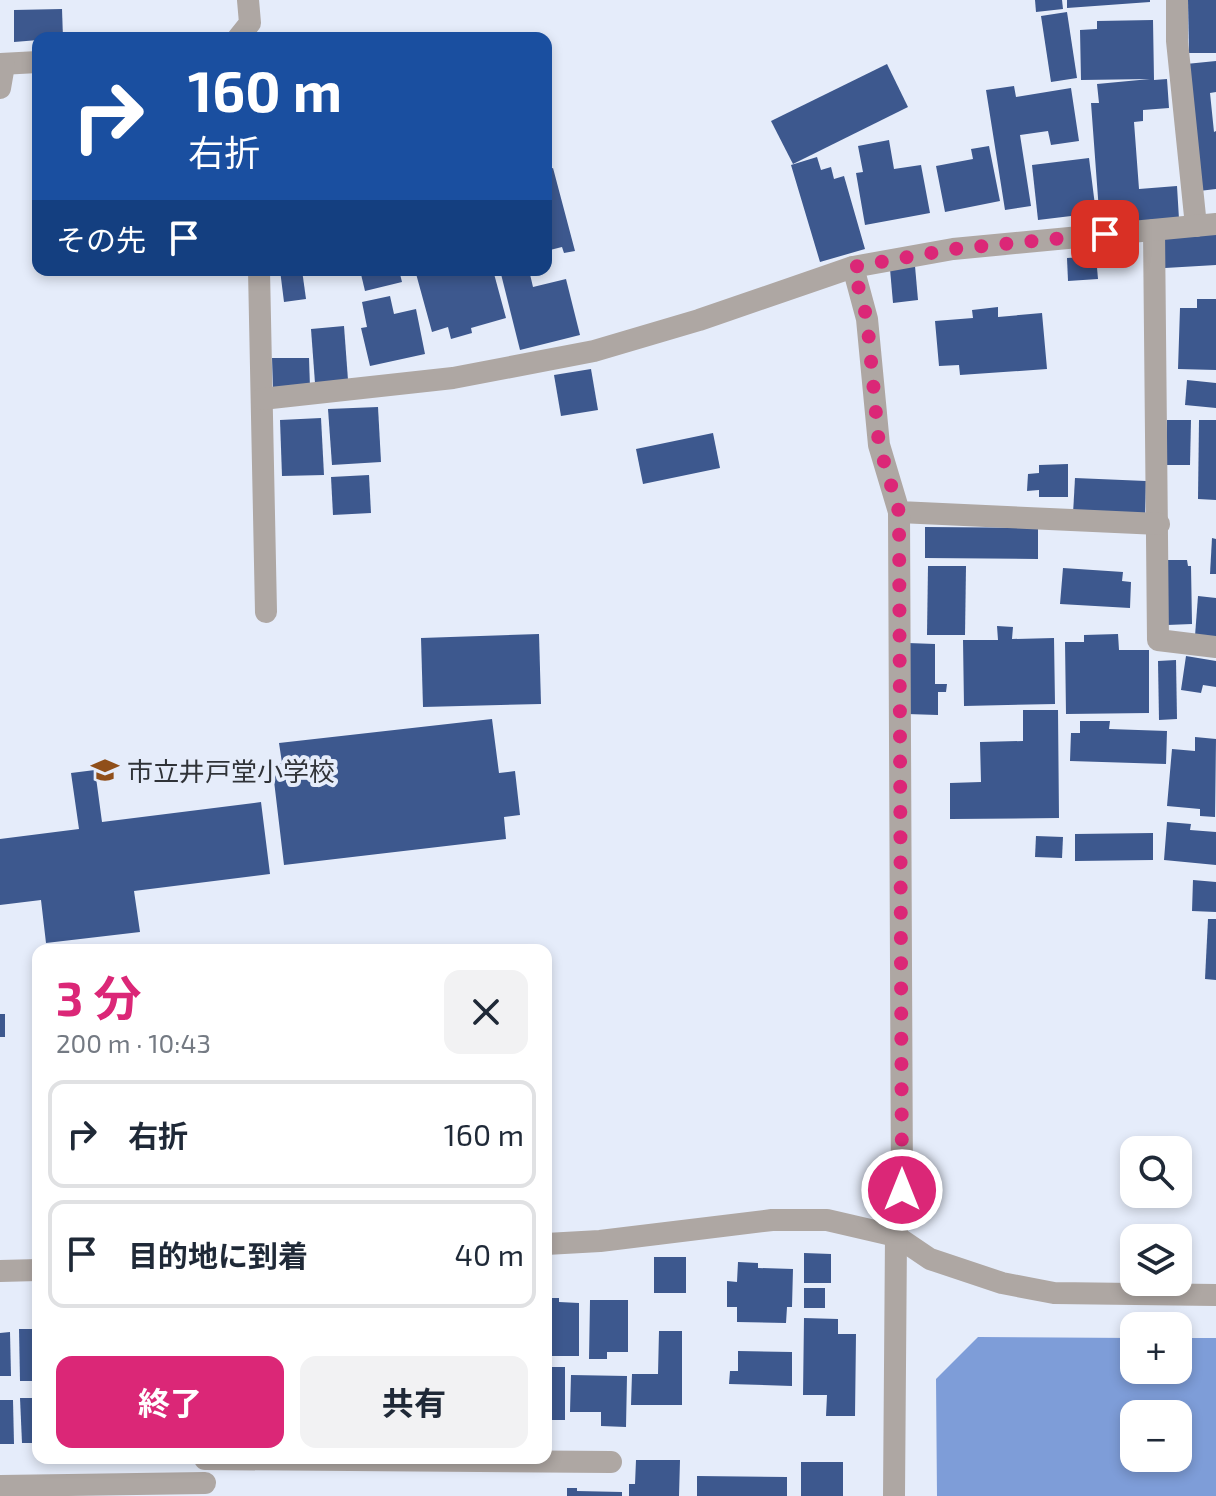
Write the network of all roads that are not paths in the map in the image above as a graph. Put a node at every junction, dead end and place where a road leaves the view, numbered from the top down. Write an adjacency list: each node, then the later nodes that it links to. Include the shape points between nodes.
1 (248, 0): 3 (street)
2 (1177, 0): 7 (street, via 1177,41)
3 (247, 32)
4 (32, 62): 5 (street)
5 (2, 64): 6 (street)
6 (0, 88)
7 (1206, 225): 8 (street)
8 (1154, 230): 9 (street, via 953,249); 13 (street)
9 (853, 267): 11 (street, via 594,351 453,378); 12 (street, via 867,319 879,445)
10 (259, 276): 11 (street)
11 (262, 399): 14 (street)
12 (899, 512): 13 (street); 16 (street, via 902,1190)
13 (1159, 524): 15 (street, via 1158,640)
14 (266, 612)
15 (1216, 647)
16 (896, 1236): 17 (street, via 827,1220 772,1220); 20 (street, via 930,1259 1002,1283 1054,1293); 26 (street)
17 (552, 1244)
18 (32, 1270): 19 (street)
19 (0, 1271)
20 (1216, 1295)
21 (552, 1461): 22 (street)
22 (611, 1462)
23 (205, 1464): 25 (street)
24 (0, 1486): 25 (street)
25 (205, 1490)
26 (894, 1496)

